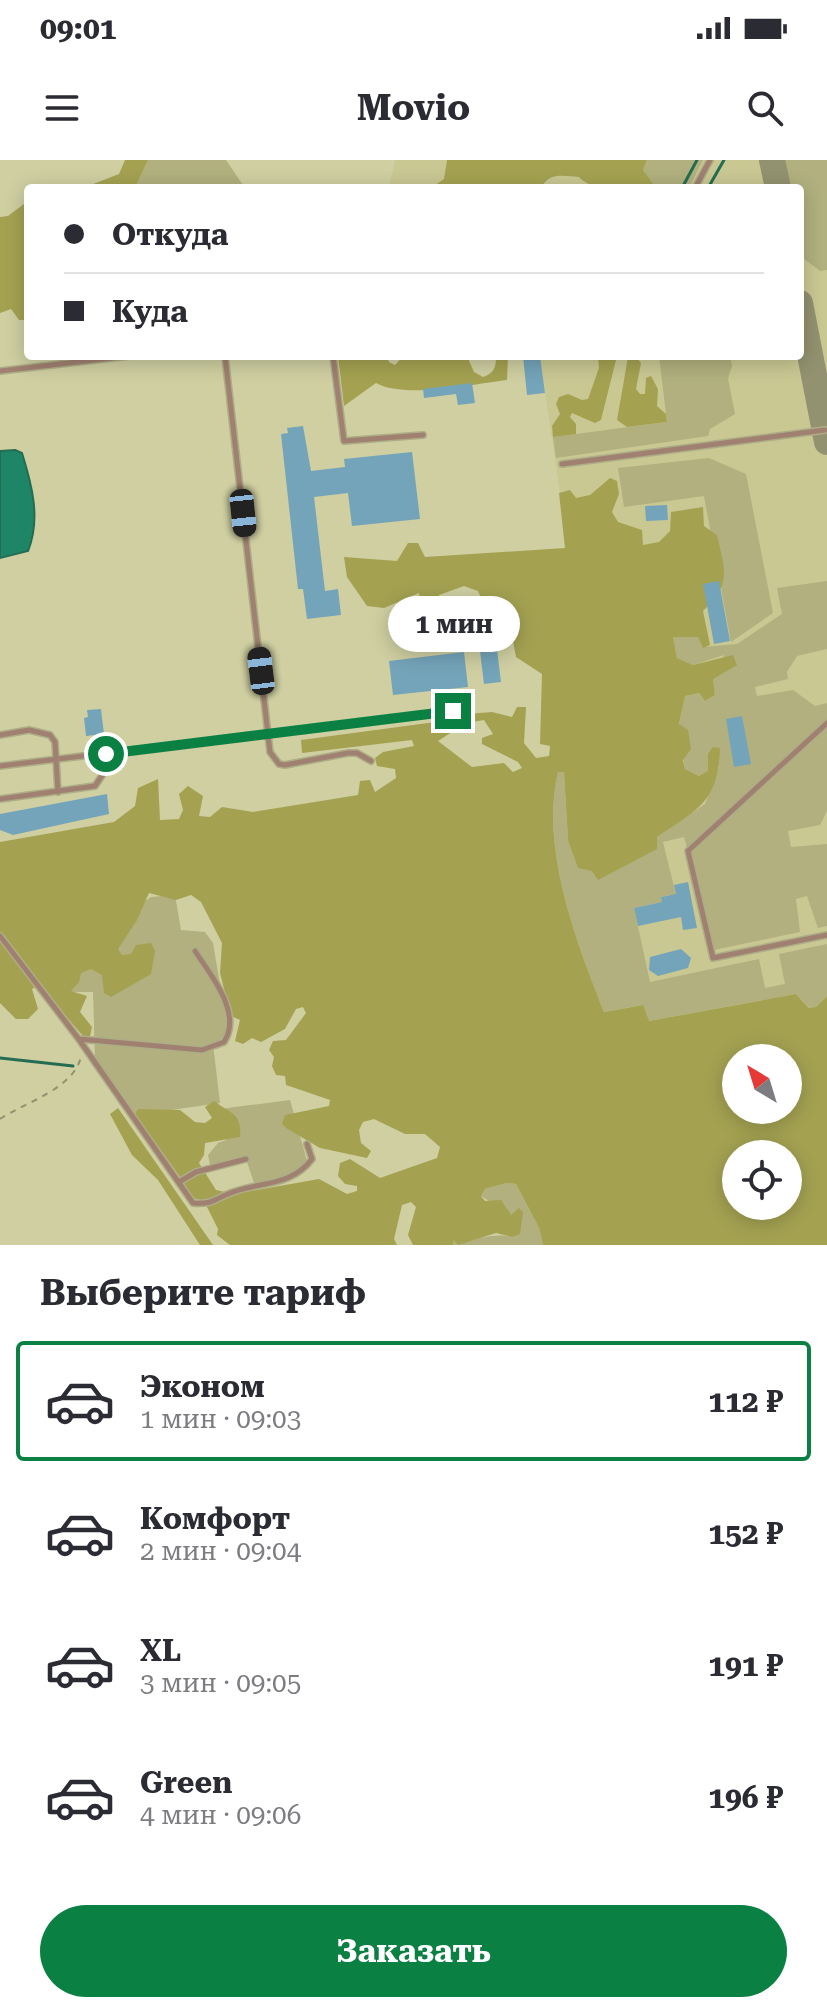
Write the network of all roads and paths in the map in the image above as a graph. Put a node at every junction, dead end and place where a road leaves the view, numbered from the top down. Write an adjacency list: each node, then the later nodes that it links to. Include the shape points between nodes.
1 (710, 160): 2 (lane)
2 (697, 184)
3 (95, 360): 6 (lane)
4 (225, 360): 12 (lane)
5 (334, 360): 8 (lane, via 344,441)
6 (0, 371)
7 (825, 430): 9 (lane)
8 (423, 435)
9 (562, 464)
10 (453, 711): 12 (lane)
11 (827, 723): 20 (lane, via 688,851 713,958)
12 (268, 734): 14 (lane); 16 (lane, via 270,752 279,764 348,753)
13 (0, 735): 15 (lane, via 44,731 55,742)
14 (106, 754): 15 (lane); 18 (lane, via 107,768 99,783)
15 (57, 759): 17 (lane); 18 (lane)
16 (371, 761)
17 (0, 766)
18 (58, 792): 19 (lane)
19 (0, 799)
20 (827, 935)
21 (0, 936): 23 (lane)
22 (195, 951): 23 (lane, via 222,992 230,1026 224,1042 202,1050)
23 (78, 1038): 24 (path, via 81,1059 66,1081); 27 (lane)
24 (0, 1119)
25 (307, 1144): 27 (lane, via 312,1159 304,1170 263,1187 229,1193 212,1204 193,1203)
26 (246, 1159): 27 (lane)
27 (179, 1182)

